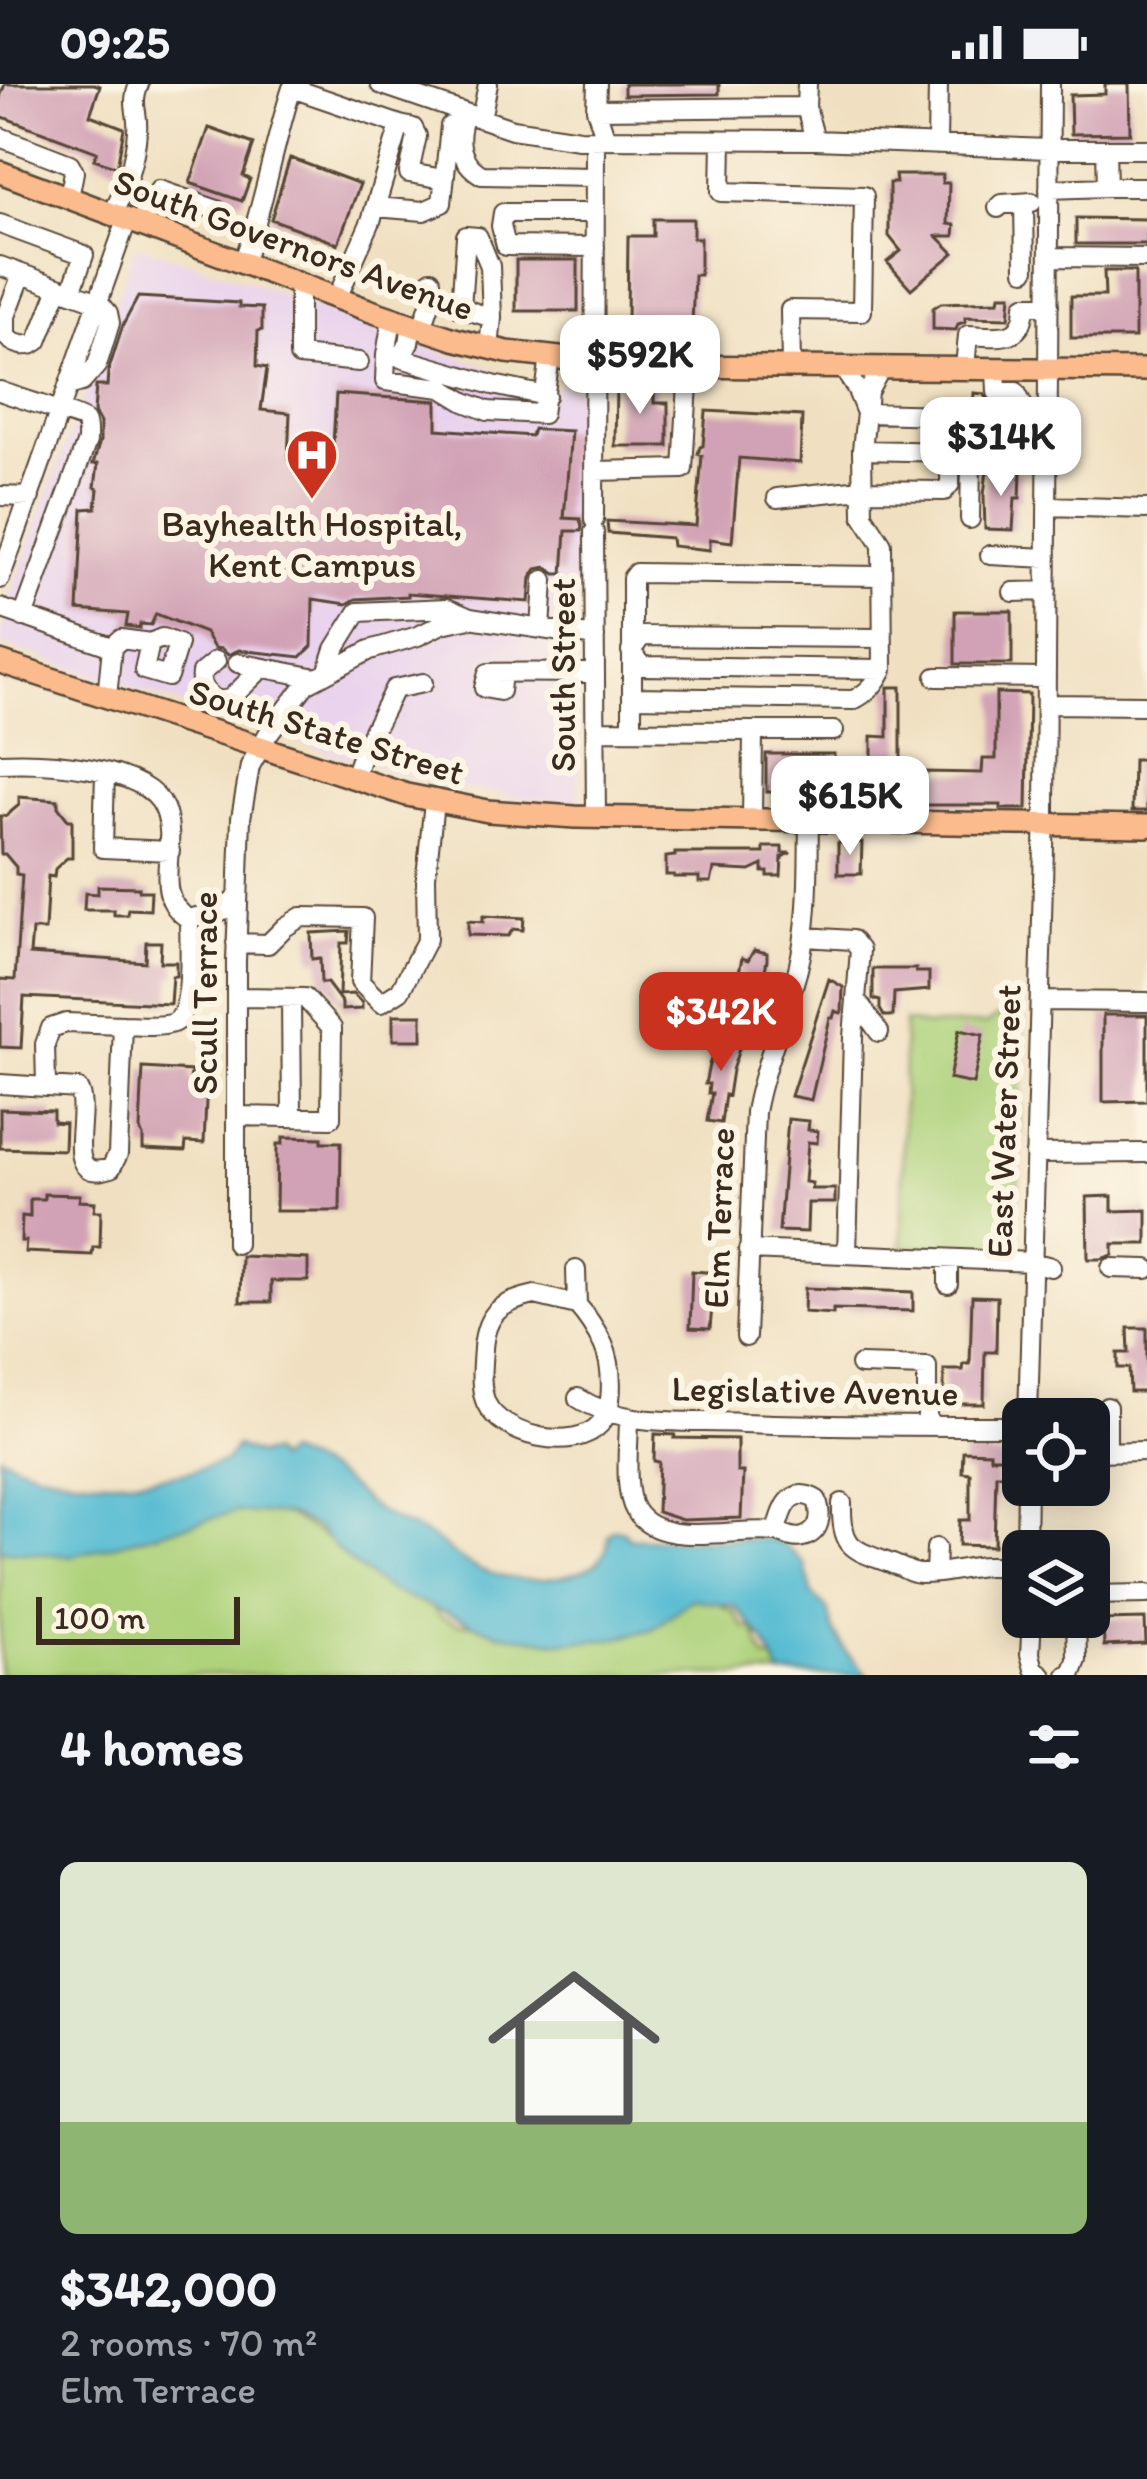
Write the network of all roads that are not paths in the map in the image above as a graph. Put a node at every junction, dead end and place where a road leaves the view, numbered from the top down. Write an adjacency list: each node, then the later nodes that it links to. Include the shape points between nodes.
1 (139, 84): 40 (street)
2 (380, 84): 12 (street)
3 (488, 84): 12 (street)
4 (597, 84): 16 (street)
5 (734, 84): 15 (street)
6 (769, 84): 13 (street)
7 (807, 84): 14 (street)
8 (938, 84): 22 (street)
9 (1050, 84): 24 (street, East Water Street)
10 (355, 86): 11 (street)
11 (347, 106): 17 (street); 45 (street, via 292,88)
12 (453, 106): 19 (street, via 512,129); 28 (street, via 458,142 482,175); 29 (street)
13 (769, 107): 14 (street); 15 (street)
14 (806, 107): 20 (street)
15 (735, 108): 16 (street)
16 (596, 109): 19 (street, South Street)
17 (400, 125): 29 (street, via 417,136 409,172); 36 (street)
18 (0, 137): 26 (street)
19 (601, 139): 21 (street); 28 (street, South Street)
20 (815, 140): 21 (street); 22 (street)
21 (722, 141): 62 (street, via 721,192 864,196 862,311 790,310)
22 (938, 145): 24 (street)
23 (1106, 148): 24 (street); 25 (street); 31 (street)
24 (1049, 149): 33 (street, East Water Street)
25 (1147, 149)
26 (48, 156): 30 (street); 34 (street, via 73,168)
27 (0, 172): 30 (main road, South Governors Avenue)
28 (595, 177): 39 (street, South Street)
29 (444, 179): 36 (street, via 436,207)
30 (37, 186): 34 (main road, South Governors Avenue)
31 (1107, 187): 32 (street); 33 (street)
32 (1147, 187)
33 (1049, 195): 35 (street); 43 (street, East Water Street)
34 (69, 198): 40 (main road, South Governors Avenue)
35 (1024, 202): 37 (street); 47 (street)
36 (375, 207): 52 (street)
37 (998, 208)
38 (217, 210): 40 (street, via 159,190)
39 (596, 214): 42 (street, South Street); 42 (street, via 503,213 501,226 506,246)
40 (127, 220): 45 (main road, South Governors Avenue); 53 (street)
41 (0, 224): 51 (street, via 84,255)
42 (595, 247): 60 (street, South Street)
43 (1049, 256): 44 (street); 54 (street, East Water Street)
44 (1147, 258)
45 (243, 263): 50 (main road, South Governors Avenue)
46 (0, 266): 48 (street)
47 (1025, 270)
48 (22, 274): 51 (street); 51 (street, via 4,325 13,342 38,341)
49 (431, 280): 56 (street, via 430,304)
50 (299, 284): 52 (main road, South Governors Avenue); 59 (street, via 299,356)
51 (65, 290): 53 (street)
52 (337, 298): 56 (main road, South Governors Avenue)
53 (99, 302): 72 (street)
54 (1048, 305): 65 (street, via 1025,304 1016,333 968,335); 67 (street, East Water Street)
55 (492, 318): 57 (street)
56 (409, 324): 57 (main road, South Governors Avenue); 69 (street, via 401,358); 73 (street, via 386,355 385,381 442,388)
57 (489, 348): 58 (main road, South Governors Avenue)
58 (550, 357): 60 (main road, South Governors Avenue); 71 (street)
59 (359, 362)
60 (595, 362): 61 (main road, South Governors Avenue); 81 (street, South Street)
61 (689, 366): 62 (main road, South Governors Avenue); 81 (street, via 683,469)
62 (791, 367): 63 (main road, South Governors Avenue)
63 (843, 368): 64 (main road, South Governors Avenue); 74 (street)
64 (881, 368): 65 (main road, South Governors Avenue); 74 (street)
65 (965, 368): 66 (main road, South Governors Avenue)
66 (996, 368): 67 (main road, South Governors Avenue); 75 (street, via 998,392 1016,392 1029,418)
67 (1048, 368): 68 (main road, South Governors Avenue); 75 (street, East Water Street)
68 (1147, 370)
69 (509, 388): 71 (street); 73 (street)
70 (0, 392): 72 (street)
71 (546, 396): 73 (street, via 542,414)
72 (59, 412): 84 (street); 99 (street, via 85,422 87,441)
73 (493, 412)
74 (866, 413): 76 (street); 77 (street, via 945,415)
75 (1048, 420): 80 (street, East Water Street)
76 (862, 450): 77 (street); 82 (street)
77 (951, 452): 82 (street, via 944,491)
78 (979, 460): 88 (street, via 971,460)
79 (1026, 460): 80 (street)
80 (1048, 460): 86 (street, East Water Street)
81 (594, 471): 104 (street, South Street)
82 (862, 490): 85 (street); 92 (street, via 862,515 882,544)
83 (0, 496): 84 (street)
84 (30, 497): 89 (street)
85 (777, 498)
86 (1048, 506): 87 (street); 91 (street, East Water Street)
87 (1147, 509)
88 (970, 519)
89 (6, 544): 93 (street)
90 (990, 555): 91 (street)
91 (1047, 558): 96 (street, East Water Street)
92 (882, 576): 102 (street); 106 (street, via 636,573)
93 (0, 579)
94 (544, 580): 101 (street)
95 (1013, 592): 96 (street)
96 (1047, 592): 117 (street, East Water Street)
97 (0, 608): 99 (street)
98 (367, 612): 100 (street, via 446,608); 107 (street, via 358,624); 115 (street, via 350,622)
99 (23, 617): 105 (street)
100 (470, 618): 101 (street); 107 (street)
101 (542, 629): 104 (street)
102 (882, 638): 106 (street, via 642,636); 112 (street)
103 (150, 643): 105 (street, via 121,639)
104 (595, 644): 106 (street); 114 (street, South Street)
105 (112, 647): 119 (street)
106 (631, 651): 112 (street, via 643,666); 120 (street)
107 (365, 653): 115 (street)
108 (216, 662): 111 (street, via 200,682 217,701 230,699)
109 (238, 663): 111 (street)
110 (0, 664): 119 (main road, South State Street)
111 (262, 668): 115 (street)
112 (883, 669): 120 (street, via 853,700)
113 (502, 673): 114 (street)
114 (595, 673): 123 (street, South Street)
115 (322, 675): 127 (street, Scull Terrace, via 306,683)
116 (936, 677): 117 (street)
117 (1046, 678): 121 (street, East Water Street)
118 (423, 682): 130 (street, via 394,689)
119 (106, 697): 127 (main road, South State Street)
120 (632, 697): 124 (street)
121 (1046, 704): 122 (street); 135 (street, East Water Street)
122 (1143, 705)
123 (596, 730): 124 (street); 132 (street, South Street)
124 (632, 730): 125 (street)
125 (753, 730): 126 (street); 133 (street)
126 (835, 731)
127 (262, 747): 130 (main road, South State Street); 138 (street, Scull Terrace, via 250,766 241,818)
128 (0, 763): 129 (street)
129 (105, 772): 137 (street, via 148,790 163,806); 137 (street, via 103,848)
130 (354, 778): 131 (main road, South State Street)
131 (434, 802): 132 (main road, South State Street); 141 (street, via 427,939 400,992 381,1004 360,982 363,918 301,917 268,944)
132 (596, 818): 133 (main road, South State Street)
133 (752, 820): 134 (main road, South State Street)
134 (809, 820): 135 (main road, South State Street); 140 (street, Elm Terrace)
135 (1044, 824): 136 (main road, South State Street); 145 (street, East Water Street)
136 (1147, 826)
137 (170, 851): 139 (street, via 167,896)
138 (237, 898): 139 (street); 141 (street, Scull Terrace)
139 (189, 920): 147 (street, via 184,1015 168,1024)
140 (805, 937): 144 (street, via 858,945); 156 (street, Elm Terrace, via 755,1112)
141 (236, 944): 142 (street, Scull Terrace)
142 (236, 997): 143 (street); 151 (street, Scull Terrace)
143 (291, 998): 152 (street); 152 (street, via 305,998 332,1028 332,1118)
144 (856, 999): 148 (street); 157 (street)
145 (1040, 1001): 146 (street); 154 (street, East Water Street)
146 (1147, 1002)
147 (123, 1025): 150 (street, via 51,1028); 150 (street, via 111,1168 82,1163 82,1093)
148 (880, 1033)
149 (0, 1084): 150 (street)
150 (46, 1085)
151 (236, 1116): 152 (street); 155 (street, Scull Terrace)
152 (292, 1117)
153 (1147, 1153): 154 (street)
154 (1035, 1154): 159 (street, East Water Street)
155 (236, 1244)
156 (748, 1250): 157 (street); 165 (street, Elm Terrace)
157 (847, 1254): 158 (street)
158 (948, 1259): 159 (street); 163 (street)
159 (1041, 1265): 168 (street, East Water Street)
160 (1111, 1268): 161 (street)
161 (1147, 1269)
162 (575, 1270): 164 (street)
163 (948, 1284)
164 (577, 1305): 169 (street, via 605,1348); 169 (street, via 536,1295 493,1314 481,1367 487,1405 502,1421 549,1441 587,1433)
165 (746, 1337)
166 (860, 1365): 172 (street, via 927,1367)
167 (578, 1398): 169 (street, Legislative Avenue)
168 (1028, 1398)
169 (605, 1413): 170 (street, Legislative Avenue)
170 (629, 1418): 172 (street, Legislative Avenue); 176 (street, via 632,1507 653,1528)
171 (1002, 1425): 172 (street, Legislative Avenue)
172 (934, 1433)
173 (1147, 1451): 174 (street)
174 (1110, 1452)
175 (842, 1502): 179 (street, via 842,1528 860,1552 913,1574)
176 (776, 1532)
177 (936, 1548): 179 (street)
178 (1002, 1567): 179 (street)
179 (935, 1573)
180 (1147, 1594): 181 (street)
181 (1110, 1595)
182 (1031, 1638): 184 (street)
183 (1076, 1638): 185 (street)
184 (1042, 1675)
185 (1067, 1675)

